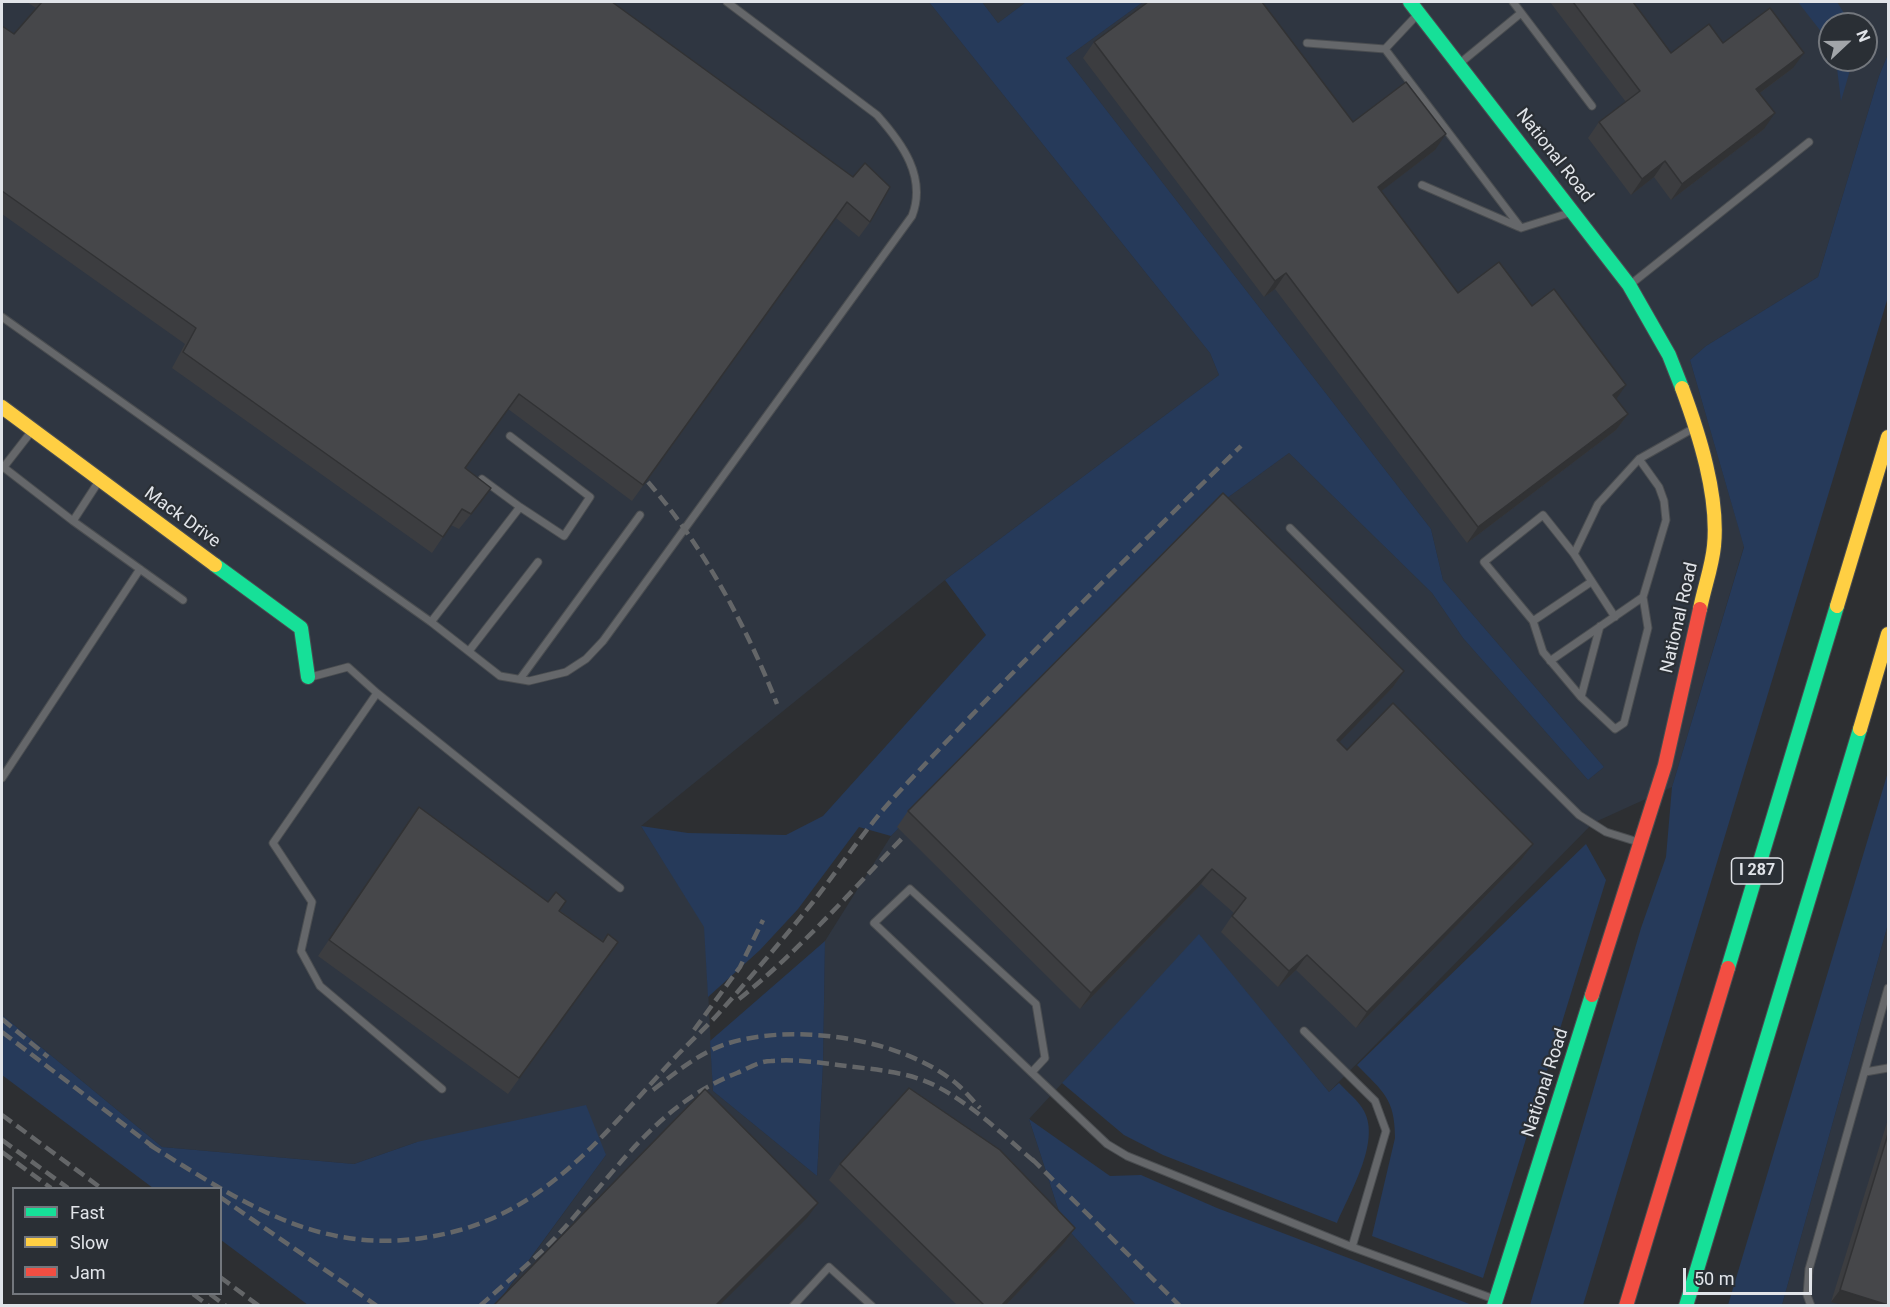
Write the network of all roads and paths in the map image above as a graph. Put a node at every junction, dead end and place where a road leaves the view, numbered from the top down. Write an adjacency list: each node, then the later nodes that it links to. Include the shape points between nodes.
1 (727, 2): 43 (lane, via 877,115 896,136 914,169 918,201 912,216 603,641 566,672 529,681)
2 (1410, 2): 4 (main road, National Road)
3 (1513, 2): 5 (lane)
4 (1419, 13): 7 (lane); 8 (main road, National Road)
5 (1521, 13): 8 (lane); 9 (lane)
6 (1307, 43): 7 (lane)
7 (1385, 48): 13 (lane)
8 (1459, 64): 12 (main road, National Road)
9 (1592, 106)
10 (1809, 142): 14 (lane)
11 (1422, 185): 13 (lane)
12 (1574, 211): 13 (lane); 14 (main road, National Road)
13 (1521, 228)
14 (1629, 285): 17 (main road, National Road, via 1669,354)
15 (2, 317): 37 (lane)
16 (2, 407): 18 (main road, Mack Drive)
17 (1696, 427): 21 (lane); 47 (main road, National Road, via 1711,494 1714,545 1665,765)
18 (32, 430): 22 (lane); 23 (main road, Mack Drive)
19 (510, 436): 25 (lane, via 590,497 564,536)
20 (1888, 436): 59 (main road, I 287)
21 (1639, 459): 29 (lane, via 1598,504); 33 (lane, via 1659,487 1666,520)
22 (2, 467): 27 (lane)
23 (100, 479): 27 (lane); 42 (main road, Mack Drive, via 301,628)
24 (482, 479): 25 (lane)
25 (520, 507): 37 (lane)
26 (640, 515): 43 (lane)
27 (73, 521): 31 (lane)
28 (1290, 528): 47 (lane, via 1579,815 1606,832)
29 (1574, 554): 32 (lane); 36 (lane, via 1543,515 1485,562)
30 (538, 562): 40 (lane)
31 (140, 569): 34 (lane); 46 (lane)
32 (1591, 582): 35 (lane); 36 (lane)
33 (1642, 597): 35 (lane); 45 (lane, via 1648,628 1622,726 1612,728)
34 (183, 600)
35 (1614, 617): 38 (lane)
36 (1533, 621): 41 (lane)
37 (431, 622): 40 (lane)
38 (1600, 626): 41 (lane); 45 (lane)
39 (1888, 634): 60 (main road)
40 (469, 651): 43 (lane, via 500,676)
41 (1550, 661): 45 (lane)
42 (308, 677): 44 (lane, via 348,667)
43 (520, 679)
44 (377, 693): 48 (lane); 54 (lane, via 273,843 312,902 302,951 320,986)
45 (1581, 697)
46 (2, 778)
47 (1640, 843): 56 (main road, National Road)
48 (620, 888)
49 (1888, 988): 53 (lane)
50 (1304, 1031): 55 (lane, via 1375,1101 1386,1131)
51 (1888, 1068): 53 (lane)
52 (1032, 1072): 52 (lane, via 874,923 910,888 1036,1004 1045,1058); 55 (lane, via 1097,1136 1127,1156)
53 (1865, 1072): 61 (lane, via 1809,1269 1807,1295)
54 (442, 1089)
55 (1352, 1247): 56 (lane)
56 (1495, 1303)
57 (793, 1305): 58 (lane, via 829,1268)
58 (872, 1305)
59 (1626, 1305)
60 (1686, 1305)
61 (1811, 1305)

